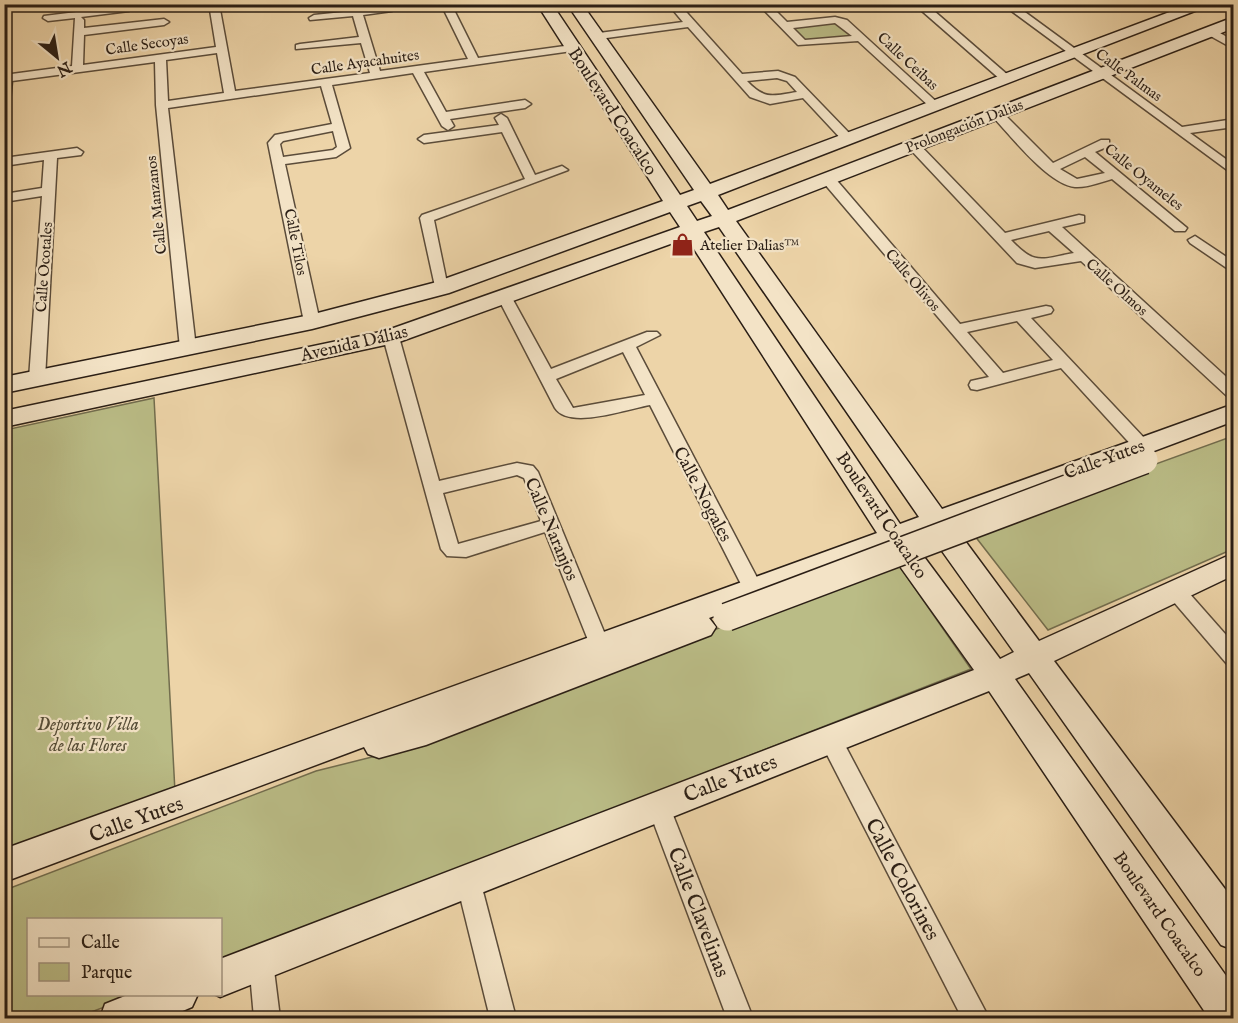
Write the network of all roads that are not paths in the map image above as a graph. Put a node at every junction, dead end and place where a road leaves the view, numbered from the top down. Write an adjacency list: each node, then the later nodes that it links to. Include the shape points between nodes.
1 (214, 4): 30 (street)
2 (309, 4): 21 (street)
3 (446, 4): 33 (street)
4 (544, 4): 29 (main road, Boulevard Coacalco)
5 (574, 4): 24 (main road, Boulevard Coacalco)
6 (673, 4): 18 (street)
7 (764, 4): 20 (street, Calle Ceibas)
8 (919, 4): 39 (street)
9 (1007, 4): 31 (street, Calle Palmas)
10 (1206, 4): 31 (main road, Prolongación Dalias)
11 (125, 7): 14 (street); 19 (street)
12 (388, 9): 13 (street)
13 (357, 13): 21 (street); 26 (street)
14 (79, 14): 15 (street); 23 (street)
15 (48, 18)
16 (164, 21): 19 (street)
17 (1233, 22): 22 (main road, Prolongación Dalias)
18 (690, 24): 24 (street); 38 (street)
19 (127, 26): 23 (street)
20 (784, 26): 25 (street, Calle Ceibas, via 802,43); 25 (street, Calle Ceibas, via 840,20)
21 (318, 31): 26 (street); 27 (street)
22 (1209, 31): 28 (street); 36 (main road, Prolongación Dalias)
23 (78, 32): 34 (street)
24 (599, 36): 72 (main road, Boulevard Coacalco)
25 (861, 38): 47 (street, Calle Ceibas)
26 (365, 39): 37 (street)
27 (300, 46)
28 (1233, 46)
29 (572, 48): 33 (street, Calle Ayacahuites); 74 (main road, Boulevard Coacalco)
30 (222, 49): 32 (street, Calle Secoyas); 43 (street)
31 (1074, 53): 36 (street, Calle Palmas); 39 (main road, Prolongación Dalias)
32 (160, 58): 34 (street, Calle Secoyas); 46 (street, Calle Manzanos)
33 (475, 62): 35 (street, Calle Ayacahuites)
34 (77, 69): 40 (street, Calle Secoyas)
35 (417, 69): 37 (street, Calle Ayacahuites); 50 (street)
36 (1101, 72): 49 (main road, Prolongación Dalias); 54 (street, Calle Palmas)
37 (376, 75): 41 (street, Calle Ayacahuites)
38 (739, 78): 42 (street, via 785,75); 42 (street, via 760,99)
39 (1005, 78): 47 (main road, Prolongación Dalias)
40 (6, 79): 44 (street)
41 (326, 82): 43 (street, Calle Ayacahuites); 52 (street)
42 (807, 94): 57 (street)
43 (230, 96): 46 (street, Calle Ayacahuites)
44 (4, 101)
45 (525, 104): 48 (street)
46 (162, 105): 93 (street, Calle Manzanos)
47 (934, 105): 57 (main road, Prolongación Dalias)
48 (496, 108): 50 (street); 53 (street)
49 (997, 114): 59 (main road, Prolongación Dalias); 65 (street)
50 (443, 116): 55 (street)
51 (1233, 123): 54 (street)
52 (337, 127): 63 (street, Calle Tilos, via 274,141); 63 (street, via 344,148 340,151)
53 (506, 128): 55 (street); 69 (street)
54 (1179, 131): 67 (street, Calle Palmas)
55 (453, 135): 56 (street)
56 (424, 139)
57 (848, 139): 72 (main road, Prolongación Dalias)
58 (1105, 143): 61 (street, Calle Oyameles)
59 (913, 145): 70 (main road, Prolongación Dalias); 80 (street, Calle Olmos)
60 (76, 152): 62 (street)
61 (1087, 152): 65 (street, Calle Oyameles); 68 (street, Calle Oyameles)
62 (51, 156): 64 (street); 71 (street, Calle Ocotales)
63 (279, 161): 88 (street, Calle Tilos)
64 (4, 162)
65 (1052, 168): 68 (street, via 1075,183)
66 (562, 170): 69 (street)
67 (1233, 171)
68 (1113, 174): 79 (street, Calle Oyameles)
69 (531, 179): 84 (street, via 427,218)
70 (828, 179): 75 (main road, Prolongación Dalias); 89 (street, Calle Olivos)
71 (48, 191): 73 (street); 96 (street, Calle Ocotales)
72 (707, 192): 74 (main road, Prolongación Dalias); 75 (main road, Boulevard Coacalco)
73 (4, 198)
74 (674, 204): 78 (main road, Boulevard Coacalco); 84 (main road, Avenida Dálias)
75 (725, 218): 78 (main road, Prolongación Dalias); 107 (main road, Boulevard Coacalco)
76 (1079, 219): 77 (street)
77 (1053, 227): 80 (street); 82 (street)
78 (693, 228): 85 (main road, Avenida Dálias); 109 (main road, Boulevard Coacalco)
79 (1180, 228)
80 (1003, 238): 82 (street, Calle Olmos, via 1027,263)
81 (1195, 240): 83 (street)
82 (1084, 256): 100 (street, Calle Olmos)
83 (1230, 262)
84 (441, 288): 88 (main road, Avenida Dálias)
85 (505, 298): 91 (main road, Avenida Dálias); 95 (street)
86 (1046, 310): 87 (street)
87 (1021, 316): 89 (street); 94 (street)
88 (312, 322): 93 (main road, Avenida Dálias)
89 (955, 330): 97 (street, Calle Olivos)
90 (652, 335): 92 (street)
91 (391, 337): 103 (main road, Avenida Dálias); 106 (street)
92 (627, 344): 95 (street); 101 (street, Calle Nogales)
93 (188, 348): 96 (main road, Avenida Dálias)
94 (1065, 362): 97 (street); 105 (street)
95 (546, 377): 101 (street, via 568,413)
96 (37, 379): 98 (main road, Avenida Dálias)
97 (999, 379): 99 (street)
98 (4, 385)
99 (977, 385)
100 (1233, 393)
101 (653, 399): 111 (street, Calle Nogales)
102 (1233, 412): 105 (main road, Calle Yutes)
103 (4, 419)
104 (1233, 426): 105 (main road, Calle Yutes)
105 (1143, 452): 107 (main road, Calle Yutes); 118 (main road, Calle Yutes, bridge, via 727,617 415,735)
106 (433, 489): 108 (street, Calle Naranjos, via 517,469 527,471); 108 (street, via 448,544 454,551)
107 (935, 521): 109 (main road, Calle Yutes); 114 (main road, Boulevard Coacalco)
108 (551, 524): 113 (street, Calle Naranjos)
109 (894, 537): 111 (main road, Calle Yutes); 116 (main road, Boulevard Coacalco)
110 (1233, 563): 112 (main road, Calle Yutes)
111 (753, 589): 113 (main road, Calle Yutes)
112 (1174, 590): 114 (main road, Calle Yutes); 115 (street)
113 (599, 644): 118 (main road, Calle Yutes)
114 (1034, 655): 116 (main road, Calle Yutes); 122 (main road, Boulevard Coacalco)
115 (1233, 658)
116 (994, 675): 117 (main road, Calle Yutes); 131 (main road, Boulevard Coacalco)
117 (830, 740): 119 (main road, Calle Yutes); 130 (street, Calle Colorines)
118 (267, 771): 120 (main road, Calle Yutes)
119 (658, 805): 121 (main road, Calle Yutes); 129 (street, Calle Clavelinas)
120 (4, 866)
121 (468, 880): 123 (main road, Calle Yutes); 128 (street)
122 (1233, 932)
123 (261, 962): 124 (main road, Calle Yutes); 127 (street)
124 (222, 977)
125 (174, 996): 126 (main road)
126 (119, 1018)
127 (267, 1018)
128 (503, 1018)
129 (740, 1018)
130 (976, 1018)
131 (1232, 1018)

